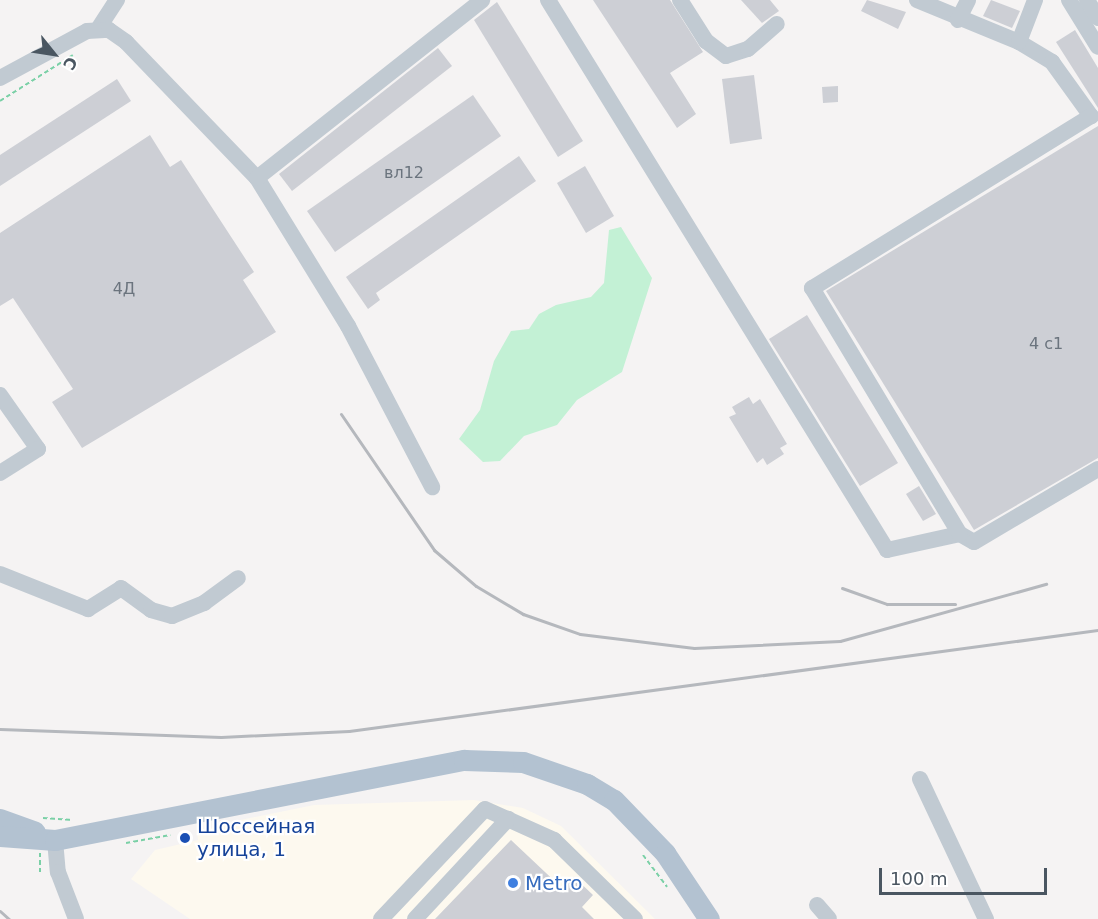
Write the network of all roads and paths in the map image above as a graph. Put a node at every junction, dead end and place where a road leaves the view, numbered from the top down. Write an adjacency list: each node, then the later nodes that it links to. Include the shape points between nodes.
1 (117, 0): 13 (street)
2 (482, 0): 18 (street)
3 (548, 0): 23 (street, via 887,550)
4 (680, 0): 12 (street, via 705,41 726,56 748,49)
5 (917, 0): 11 (street)
6 (968, 0): 11 (street)
7 (1035, 0): 14 (street)
8 (1069, 0): 15 (street)
9 (1087, 0): 10 (street)
10 (1098, 18)
11 (958, 20): 14 (street)
12 (777, 24)
13 (93, 30): 16 (street); 17 (path, via 82,50); 18 (street, via 126,42)
14 (1019, 42): 23 (street, via 1052,62 1091,116 812,288)
15 (1098, 47)
16 (0, 78)
17 (0, 101)
18 (257, 178): 22 (street, via 348,326)
19 (0, 395): 21 (street, via 38,450)
20 (1098, 469): 23 (street, via 974,542)
21 (0, 472)
22 (432, 487)
23 (960, 534)
24 (0, 574): 25 (street, via 88,609 121,588 151,610 172,616 204,603)
25 (238, 578)
26 (920, 779): 43 (street)
27 (0, 819): 33 (main road)
28 (508, 819): 38 (street, via 485,809); 39 (street); 40 (street, via 554,840)
29 (175, 834): 31 (path)
30 (0, 836): 33 (main road)
31 (117, 844)
32 (636, 845): 35 (path)
33 (48, 846): 34 (path); 37 (street); 41 (main road, via 464,760 523,762 587,784 614,800 665,853)
34 (40, 872)
35 (669, 890)
36 (817, 905): 42 (street)
37 (76, 919)
38 (381, 919)
39 (416, 919)
40 (635, 919)
41 (708, 919)
42 (829, 919)
43 (986, 919)

